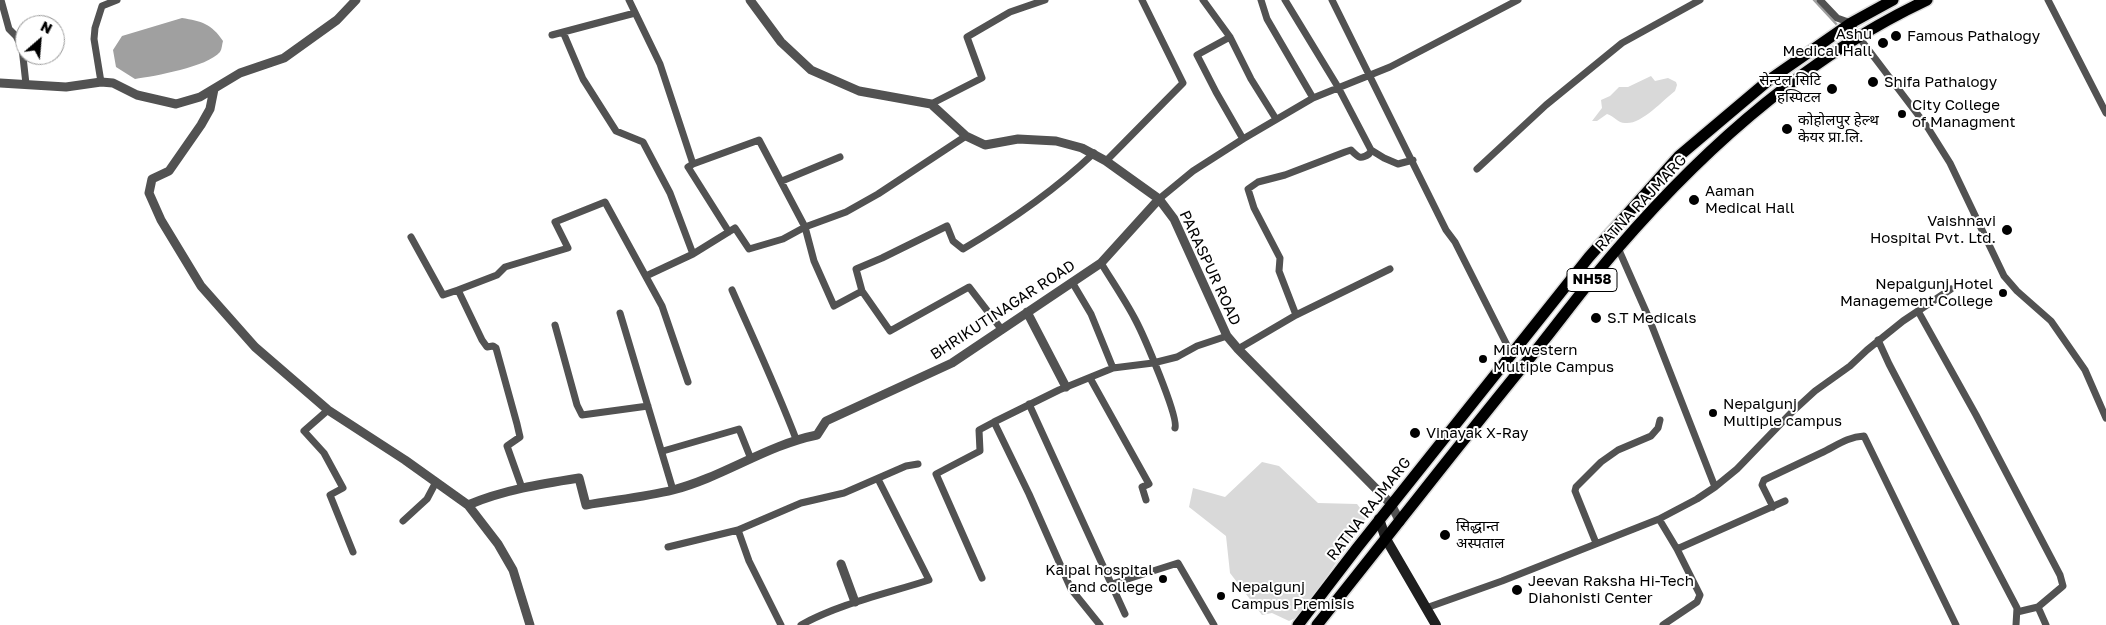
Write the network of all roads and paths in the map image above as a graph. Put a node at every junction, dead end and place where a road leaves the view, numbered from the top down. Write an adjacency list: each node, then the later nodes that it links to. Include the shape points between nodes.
1 (1, 0): 28 (street, via 9,29 22,48)
2 (116, 0): 18 (street)
3 (356, 0): 30 (street, via 337,20 284,58 240,74)
4 (629, 0): 19 (street)
5 (750, 0): 32 (street, via 781,42 811,70 860,91)
6 (1045, 0): 32 (street, via 1010,12 967,37 982,78)
7 (1142, 0): 41 (street, via 1182,82)
8 (1203, 0): 24 (street)
9 (1261, 0): 31 (street, via 1267,19)
10 (1285, 0): 29 (street)
11 (1332, 0): 25 (street)
12 (1518, 0): 25 (street, via 1390,67)
13 (1700, 0): 43 (street, via 1622,43 1553,99)
14 (1820, 0): 20 (street, via 1837,18)
15 (1893, 0): 20 (highway, RATNA RAJMARG / NH58)
16 (1927, 0): 23 (highway, RATNA RAJMARG / NH58)
17 (2048, 0): 33 (street)
18 (100, 3): 26 (street, via 94,39)
19 (635, 13): 21 (street); 42 (street, via 660,64)
20 (1851, 23): 23 (street); 68 (highway, RATNA RAJMARG / NH58, via 1769,80 1679,156 1589,257)
21 (563, 32): 22 (street); 50 (street, via 583,79 616,131 642,142 670,193)
22 (552, 35)
23 (1858, 36): 49 (highway, RATNA RAJMARG / NH58, via 1772,96 1728,134); 77 (street, via 1928,128 1950,163 2004,276 2051,321 2085,370)
24 (1230, 37): 34 (street); 36 (street, via 1197,55)
25 (1369, 74): 29 (street); 40 (street)
26 (101, 82): 28 (street, via 66,87); 30 (street, via 176,104)
27 (0, 83): 28 (street)
28 (26, 84)
29 (1338, 87): 31 (street); 37 (street)
30 (214, 89): 76 (street, via 210,109 201,125 169,171 152,179 149,193 161,220 201,286 255,347)
31 (1313, 98): 34 (street)
32 (931, 104): 35 (street, PARASPUR ROAD)
33 (2106, 113)
34 (1276, 119): 36 (street)
35 (966, 136): 38 (street, PARASPUR ROAD, via 985,145 1018,139 1056,141); 46 (street, via 846,212)
36 (1243, 139): 45 (street, via 1193,171)
37 (1371, 150): 40 (street, via 1398,164); 62 (street, via 1361,158 1351,150 1258,182 1248,189 1254,208 1280,258 1278,271)
38 (1094, 153): 41 (street, PARASPUR ROAD); 58 (street, via 1060,184 963,249 953,241 946,226 856,269)
39 (840, 157): 44 (street)
40 (1413, 160): 68 (street)
41 (1106, 161): 45 (street, PARASPUR ROAD)
42 (693, 164): 44 (street, via 759,140); 47 (street, via 688,167)
43 (1477, 169)
44 (782, 180): 46 (street)
45 (1159, 199): 51 (street, BHRIKUTINAGAR ROAD); 65 (street, PARASPUR ROAD, via 1174,219)
46 (805, 226): 47 (street, via 783,239 749,249 735,228); 58 (street, via 814,260 834,306)
47 (729, 232): 50 (street)
48 (411, 237): 55 (street, via 443,295)
49 (1618, 248): 87 (street); 98 (highway, RATNA RAJMARG / NH58)
50 (693, 254): 53 (street)
51 (1101, 262): 54 (street, BHRIKUTINAGAR ROAD); 69 (street, via 1136,320)
52 (1390, 269): 62 (street)
53 (646, 276): 55 (street, via 605,202 555,222 568,248 505,267 497,275); 72 (street, via 662,306)
54 (1072, 282): 60 (street, BHRIKUTINAGAR ROAD); 70 (street, via 1091,314)
55 (458, 290): 88 (street, via 482,340 487,347 496,348 520,437 507,446)
56 (732, 290): 81 (street)
57 (1951, 290): 59 (street)
58 (862, 291): 64 (street, via 890,331 969,287)
59 (1918, 311): 66 (street); 109 (street, via 2060,575 2063,586)
60 (1027, 312): 64 (street, BHRIKUTINAGAR ROAD); 73 (street)
61 (620, 313): 75 (street)
62 (1296, 315): 67 (street)
63 (555, 324): 75 (street, via 582,415)
64 (1002, 330): 81 (street, BHRIKUTINAGAR ROAD, via 952,363 826,421 817,435)
65 (1227, 336): 67 (street, PARASPUR ROAD); 69 (street)
66 (1878, 340): 87 (street, via 1850,366 1809,396); 111 (street)
67 (1238, 350): 92 (street, PARASPUR ROAD)
68 (1512, 355): 92 (highway, RATNA RAJMARG / NH58)
69 (1154, 363): 70 (street); 80 (street, via 1172,407)
70 (1114, 368): 71 (street)
71 (1090, 378): 73 (street); 90 (street, via 1149,484 1142,487)
72 (688, 382)
73 (1066, 387): 74 (street)
74 (1029, 404): 79 (street); 107 (street)
75 (648, 406): 82 (street)
76 (328, 410): 86 (street); 104 (street, via 304,431 324,453 343,488 330,496)
77 (2106, 418)
78 (1660, 420): 101 (street, via 1651,436 1618,450 1576,487)
79 (994, 422): 106 (street, via 979,430 980,451 936,474); 116 (street, via 1030,494 1071,589)
80 (1175, 428)
81 (796, 439): 83 (street, BHRIKUTINAGAR ROAD)
82 (663, 451): 83 (street, via 738,430); 89 (street)
83 (751, 459): 89 (street, BHRIKUTINAGAR ROAD)
84 (918, 464): 85 (street)
85 (878, 479): 99 (street, via 844,493 801,503); 108 (street, via 929,580)
86 (436, 482): 93 (street); 96 (street, via 427,498)
87 (1715, 487): 95 (street)
88 (522, 488): 89 (street, BHRIKUTINAGAR ROAD, via 579,478 586,505); 93 (street, BHRIKUTINAGAR ROAD)
89 (674, 490)
90 (1146, 500)
91 (1785, 501): 94 (street)
92 (1391, 504): 97 (highway, RATNA RAJMARG / NH58); 98 (street, PARASPUR ROAD)
93 (468, 505): 113 (street, via 513,570)
94 (1773, 507): 103 (street); 122 (street, via 1762,485 1764,480 1855,436 1864,436)
95 (1659, 519): 101 (street); 103 (street)
96 (403, 520)
97 (1379, 520): 100 (main road); 118 (highway, RATNA RAJMARG / NH58)
98 (1400, 522): 100 (highway, RATNA RAJMARG / NH58)
99 (738, 530): 102 (street); 114 (street, via 748,561)
100 (1386, 539): 110 (main road); 119 (highway, RATNA RAJMARG / NH58)
101 (1596, 543): 110 (street)
102 (668, 548)
103 (1677, 549): 121 (street, via 1700,595 1697,602)
104 (353, 552)
105 (841, 564): 108 (street)
106 (982, 578)
107 (1112, 584): 112 (street); 117 (street, via 1178,563)
108 (855, 602): 115 (street)
109 (2038, 607): 111 (street); 124 (street)
110 (1426, 608): 120 (main road)
111 (2018, 612): 123 (street)
112 (1125, 614)
113 (530, 625)
114 (781, 625)
115 (801, 625)
116 (1100, 625)
117 (1214, 625)
118 (1298, 625)
119 (1317, 625)
120 (1436, 625)
121 (1663, 625)
122 (1956, 625)
123 (2016, 625)
124 (2046, 625)

